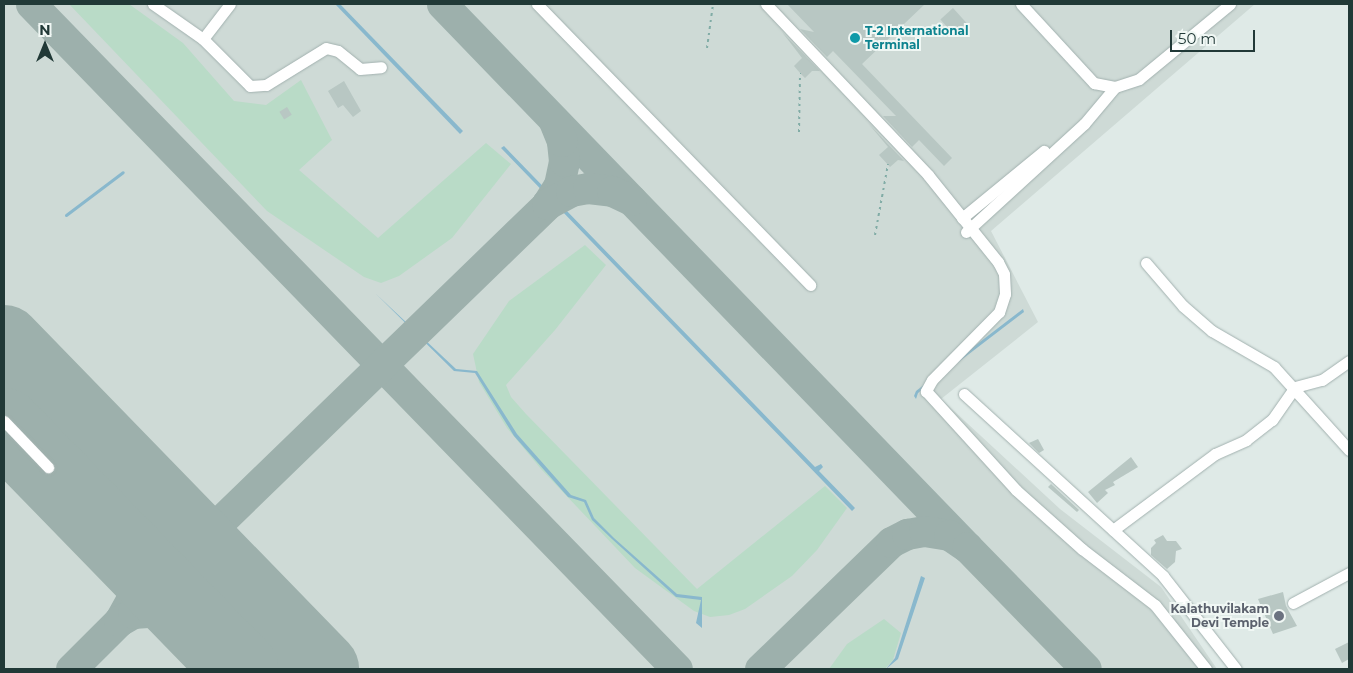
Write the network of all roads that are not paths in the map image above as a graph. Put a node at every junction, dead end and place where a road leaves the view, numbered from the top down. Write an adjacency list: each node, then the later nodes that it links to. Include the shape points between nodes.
1 (153, 4): 7 (street)
2 (230, 4): 7 (street)
3 (537, 4): 14 (street)
4 (766, 4): 12 (street, via 928,175)
5 (1020, 4): 9 (street, via 1094,83)
6 (1230, 4): 9 (street, via 1138,79)
7 (203, 39): 8 (street, via 243,82 255,86 266,85 326,48 338,51 360,68)
8 (381, 67)
9 (1115, 87): 12 (street, via 1084,124)
10 (1074, 127): 11 (street)
11 (962, 218)
12 (968, 230): 24 (street, via 1001,266 1005,280 1004,300 994,318 932,380 926,391 1016,490 1082,549 1155,605)
13 (1146, 262): 16 (street, via 1198,318 1274,367)
14 (810, 285)
15 (1349, 361): 16 (street, via 1322,380)
16 (1296, 387): 19 (street); 21 (street, via 1272,420 1246,440 1215,454)
17 (964, 394): 21 (street)
18 (4, 421): 20 (street)
19 (1349, 450)
20 (48, 467)
21 (1113, 530): 25 (street, via 1163,576)
22 (1349, 573): 23 (street)
23 (1293, 603)
24 (1206, 669)
25 (1236, 669)

